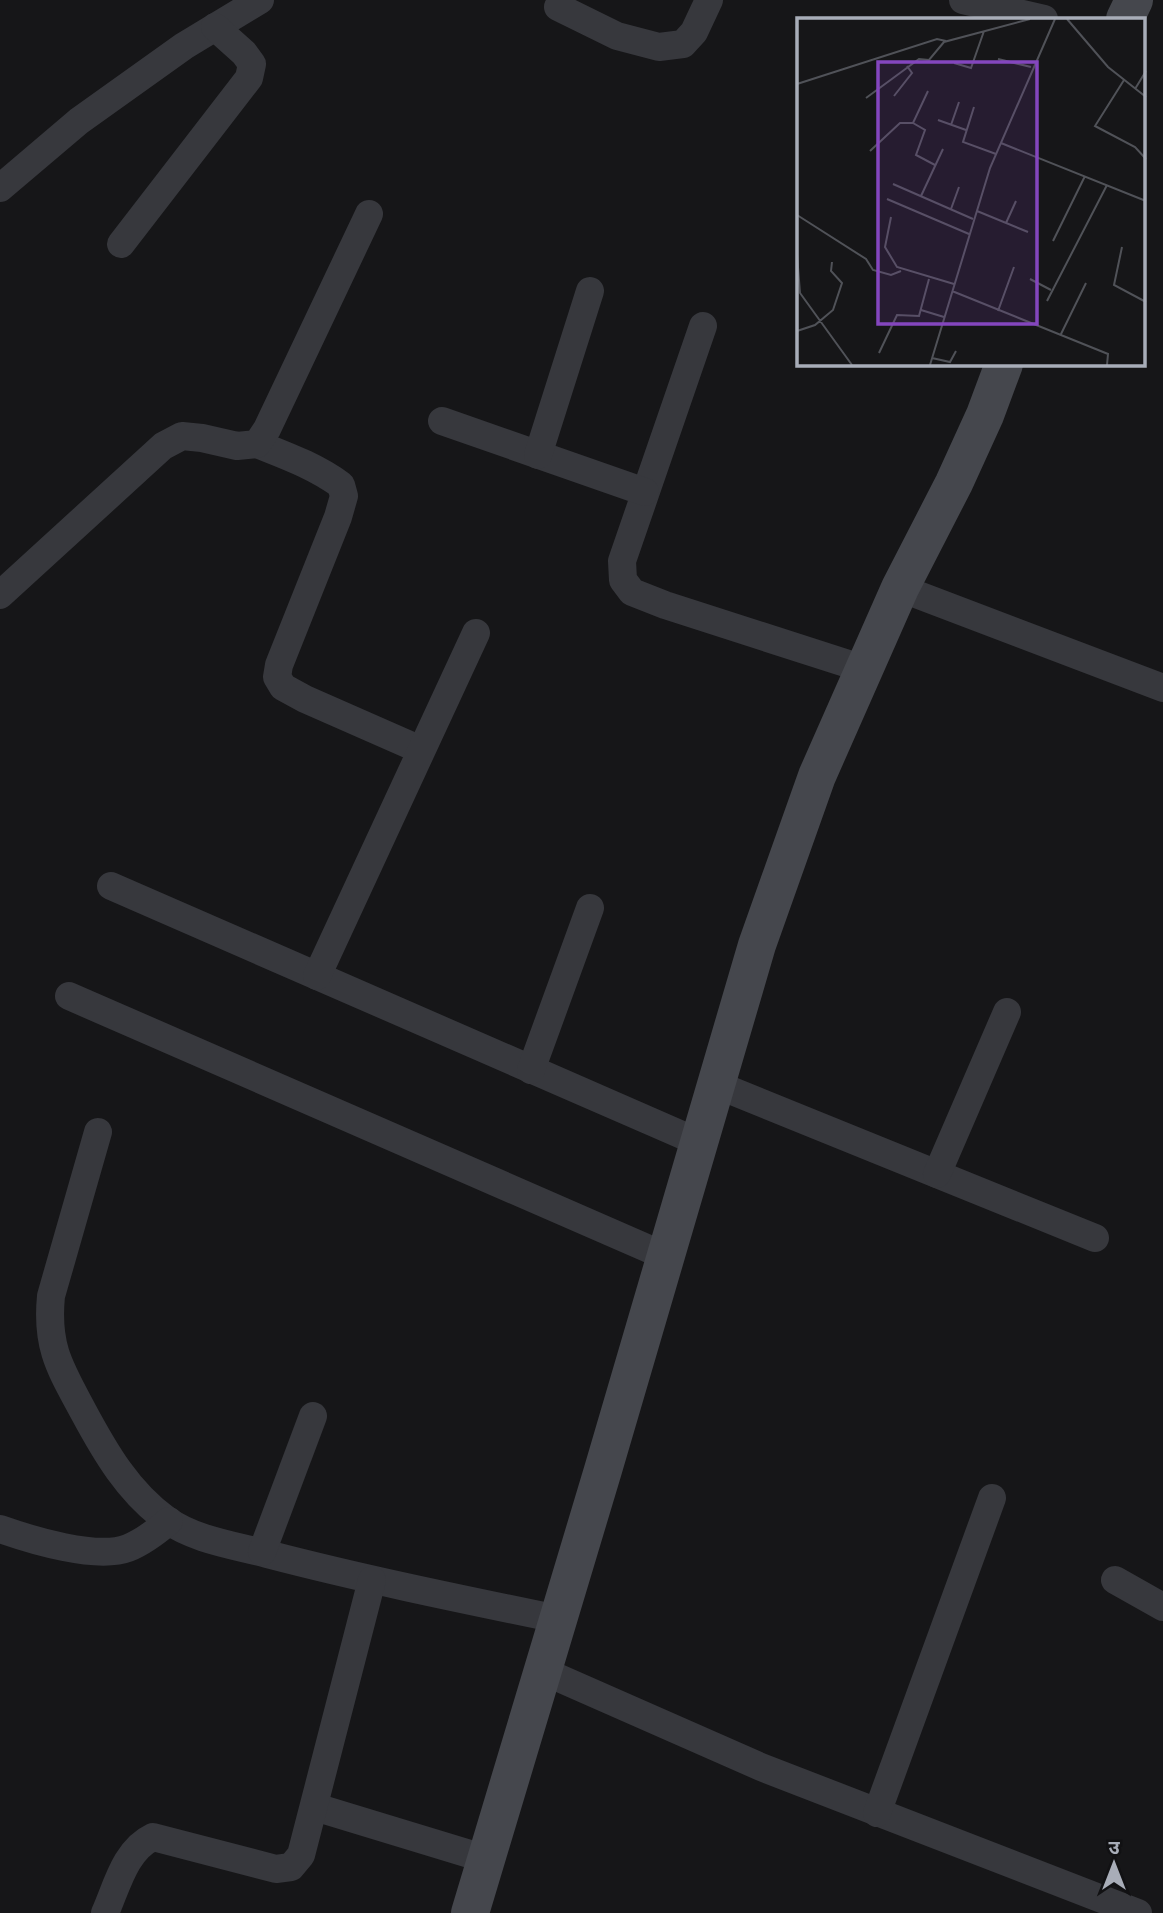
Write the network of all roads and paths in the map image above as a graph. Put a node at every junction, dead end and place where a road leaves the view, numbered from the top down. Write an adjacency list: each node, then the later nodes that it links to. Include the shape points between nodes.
1 (260, 0): 8 (street)
2 (709, 0): 4 (street, via 683,44 659,47 617,36)
3 (1134, 0): 7 (main road)
4 (558, 7)
5 (967, 7): 6 (street)
6 (1038, 18)
7 (1125, 18)
8 (215, 27): 9 (street, via 79,121); 11 (street, via 252,64 249,78)
9 (0, 188)
10 (369, 214): 16 (street)
11 (121, 244)
12 (590, 291): 17 (street)
13 (703, 326): 18 (street)
14 (1003, 366): 19 (main road, via 954,484)
15 (442, 422): 17 (street)
16 (257, 444): 20 (street, via 237,446 182,436 163,446); 24 (street, via 328,475 341,485 344,496 277,677 284,687 305,699)
17 (538, 455): 18 (street)
18 (645, 492): 22 (street, via 622,561 623,580 632,592)
19 (900, 588): 22 (main road); 23 (street)
20 (0, 595)
21 (476, 633): 24 (street)
22 (864, 669): 31 (main road, via 817,776 757,945)
23 (1163, 688)
24 (421, 750): 27 (street)
25 (111, 886): 27 (street)
26 (590, 908): 30 (street)
27 (317, 976): 30 (street)
28 (69, 996): 36 (street)
29 (1007, 1012): 34 (street)
30 (531, 1070): 33 (street)
31 (715, 1084): 33 (main road); 34 (street)
32 (98, 1132): 39 (street, via 51,1296 52,1346 108,1456 141,1498)
33 (698, 1142): 36 (main road)
34 (937, 1174): 35 (street)
35 (1095, 1238)
36 (665, 1256): 45 (main road)
37 (313, 1416): 41 (street)
38 (992, 1498): 48 (street)
39 (169, 1521): 40 (street, via 125,1549 94,1552); 41 (street, via 193,1533)
40 (0, 1529)
41 (262, 1552): 42 (street)
42 (372, 1580): 45 (street); 47 (street)
43 (1115, 1580): 44 (street)
44 (1163, 1607)
45 (558, 1619): 46 (main road)
46 (543, 1671): 48 (street, via 761,1768); 49 (main road)
47 (315, 1807): 49 (street); 50 (street, via 301,1855 290,1867 276,1869 153,1837 140,1843)
48 (877, 1813): 52 (street)
49 (486, 1859): 51 (main road)
50 (105, 1913)
51 (470, 1913)
52 (1138, 1913)

